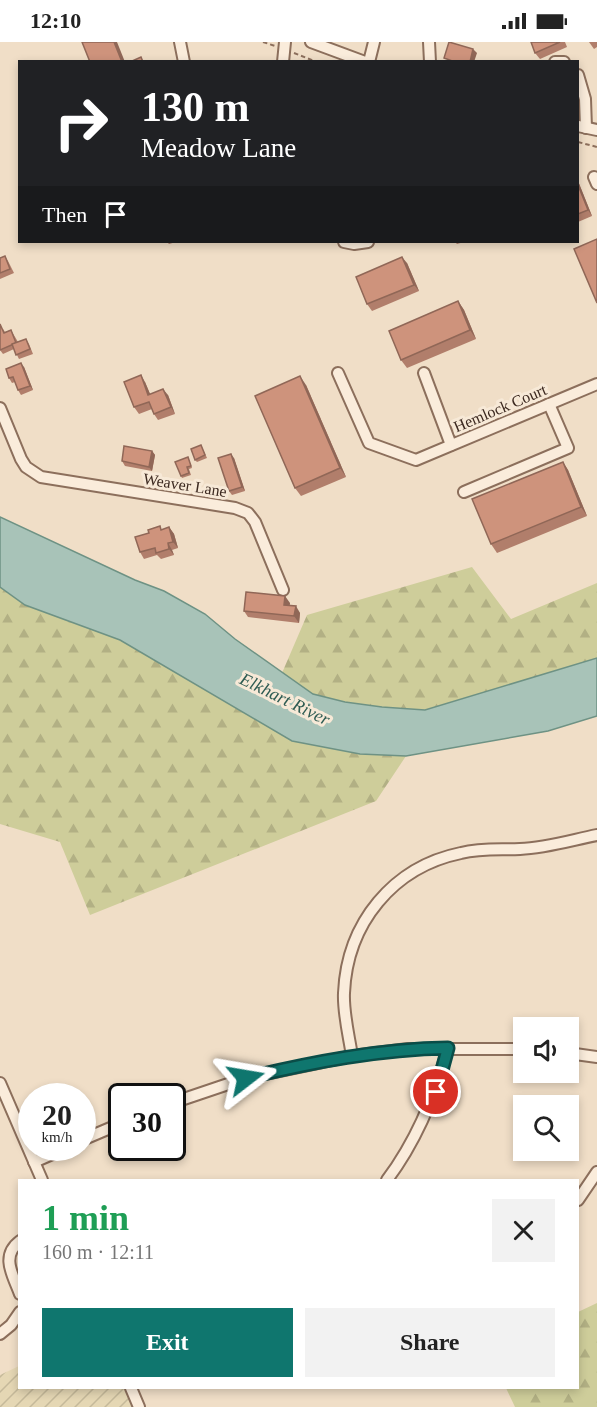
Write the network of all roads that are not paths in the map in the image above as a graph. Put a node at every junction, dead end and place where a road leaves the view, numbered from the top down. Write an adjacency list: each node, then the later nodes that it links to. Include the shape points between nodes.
1 (180, 42): 6 (street)
2 (285, 42): 7 (street)
3 (311, 42): 8 (street)
4 (374, 42): 9 (street)
5 (429, 42): 10 (street)
6 (184, 60)
7 (284, 60)
8 (361, 60)
9 (368, 60)
10 (430, 60)
11 (579, 78): 12 (street)
12 (587, 128)
13 (338, 373): 18 (street, Hemlock Court, via 369,443 416,460)
14 (424, 374): 18 (street)
15 (597, 384): 16 (street, Hemlock Court)
16 (549, 404): 18 (street, Hemlock Court); 19 (street, via 568,448)
17 (0, 408): 20 (street, Weaver Lane, via 21,459 33,473 49,480 248,513)
18 (451, 445)
19 (465, 492)
20 (284, 590)
21 (597, 835): 25 (street, via 538,847 460,853 415,870 381,898 350,950 345,972)
22 (448, 1048): 23 (street); 25 (street, via 408,1048); 32 (street, via 425,1118)
23 (513, 1049)
24 (579, 1055): 26 (street)
25 (352, 1056): 28 (street, via 246,1078)
26 (597, 1057)
27 (0, 1083): 29 (street)
28 (186, 1098)
29 (34, 1162): 31 (street)
30 (597, 1172): 33 (street)
31 (42, 1179)
32 (388, 1179)
33 (579, 1199)
34 (18, 1244): 35 (street, via 8,1256)
35 (18, 1289)
36 (18, 1315): 37 (street)
37 (0, 1334)
38 (131, 1389): 39 (street)
39 (139, 1407)

